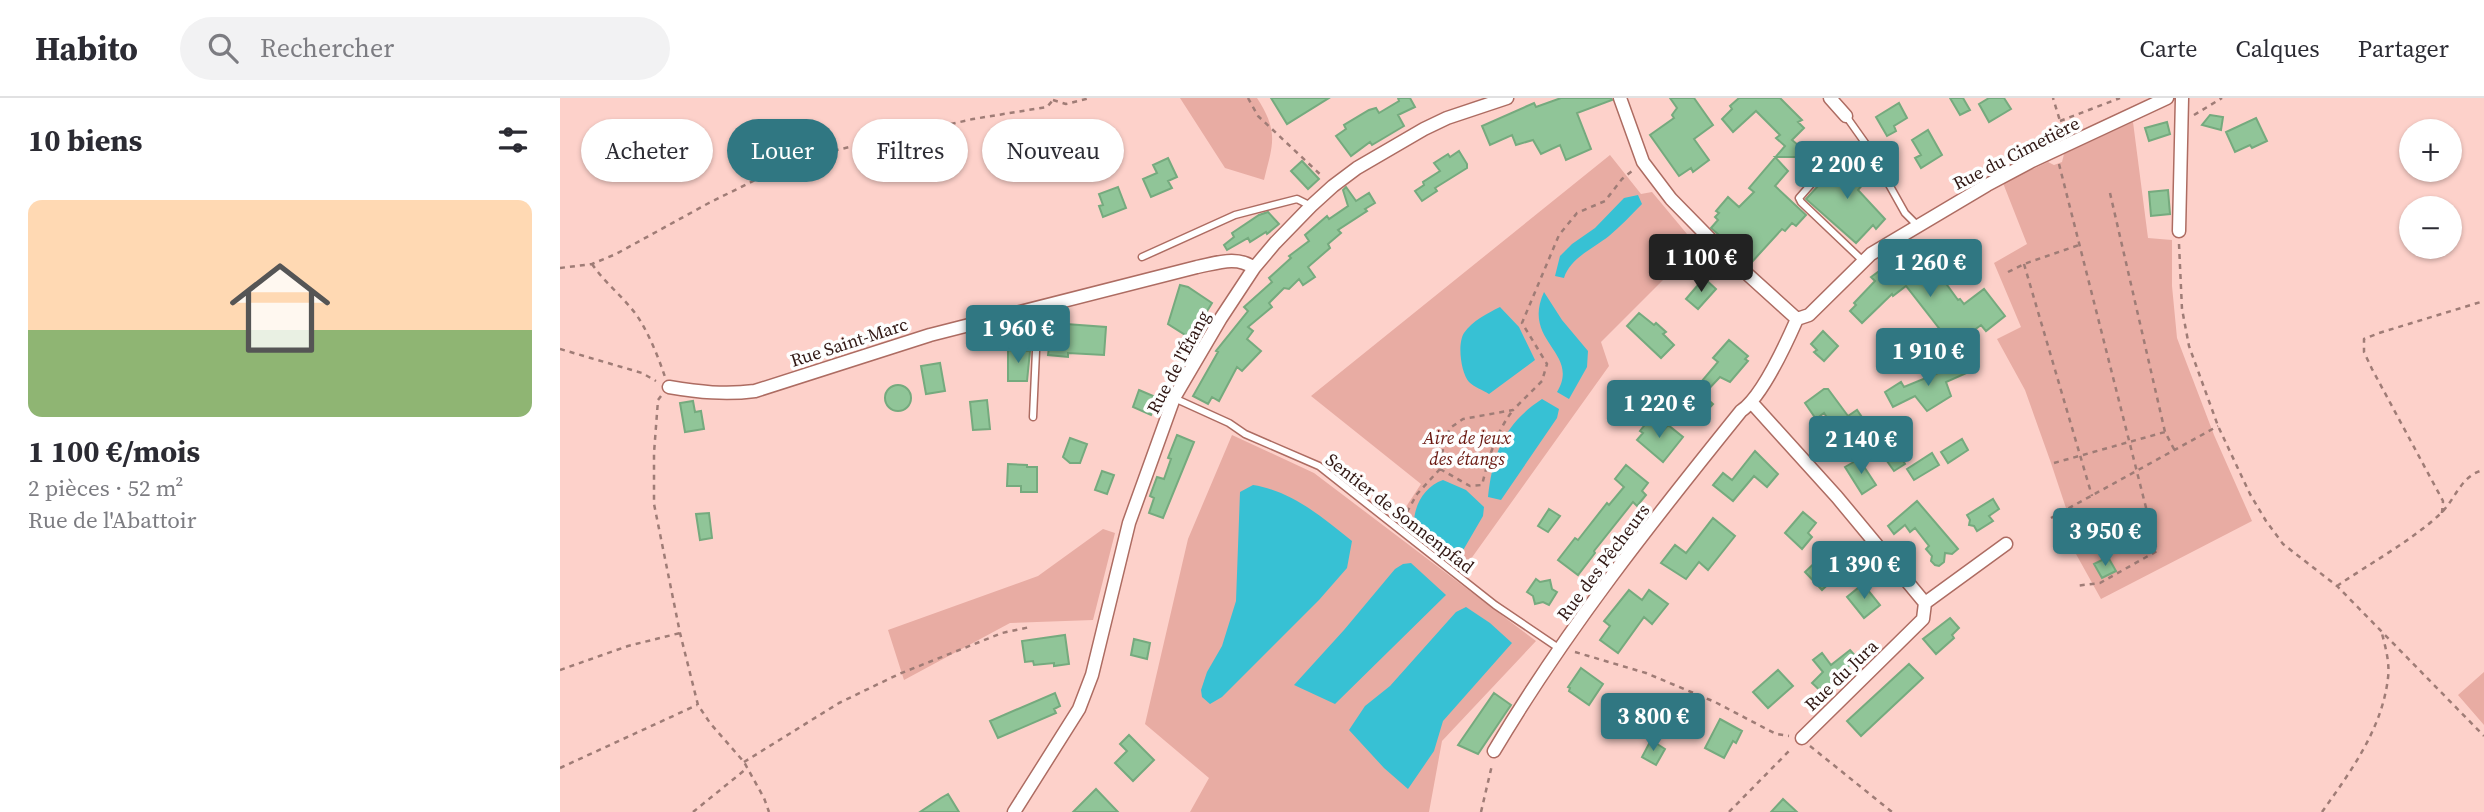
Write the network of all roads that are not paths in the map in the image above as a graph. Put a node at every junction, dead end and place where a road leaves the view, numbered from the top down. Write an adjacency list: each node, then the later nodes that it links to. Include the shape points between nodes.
1 (1507, 98): 8 (street, Rue de l'Étang, via 1424,129 1366,163)
2 (1620, 98): 15 (street, via 1643,162 1671,198)
3 (1830, 98): 6 (street)
4 (2167, 98): 9 (street, Rue du Cimetière, via 1987,185)
5 (2182, 98): 10 (street)
6 (1846, 116): 9 (lane, via 1905,213)
7 (1834, 158): 12 (lane, via 1799,198)
8 (1311, 206): 11 (lane, via 1297,200 1236,215); 13 (street, Rue de l'Étang)
9 (1918, 226): 12 (street, Rue du Cimetière)
10 (2179, 231)
11 (1142, 257)
12 (1863, 261): 15 (street, Rue du Cimetière, via 1809,315)
13 (1254, 268): 14 (street, Rue Saint-Marc, via 1235,260); 17 (street, Rue de l'Étang)
14 (1038, 307): 16 (street, Rue Saint-Marc, via 930,335 755,391 704,393); 19 (lane)
15 (1797, 319): 18 (street, Rue du Cimetière)
16 (669, 387)
17 (1174, 398): 22 (lane, Sentier de Sonnenpfad, via 1319,466 1494,605); 25 (street, Rue de l'Étang, via 1129,523 1092,675 1079,709)
18 (1752, 403): 21 (street); 22 (street, Rue des Pêcheurs, via 1705,455)
19 (1033, 417)
20 (2006, 544): 21 (street, Rue du Jura)
21 (1925, 603): 23 (street, Rue du Jura, via 1923,619)
22 (1560, 649): 24 (street, Rue des Pêcheurs)
23 (1802, 738)
24 (1494, 751)
25 (1016, 808): 26 (street, Rue de l'Étang)
26 (1004, 812)

